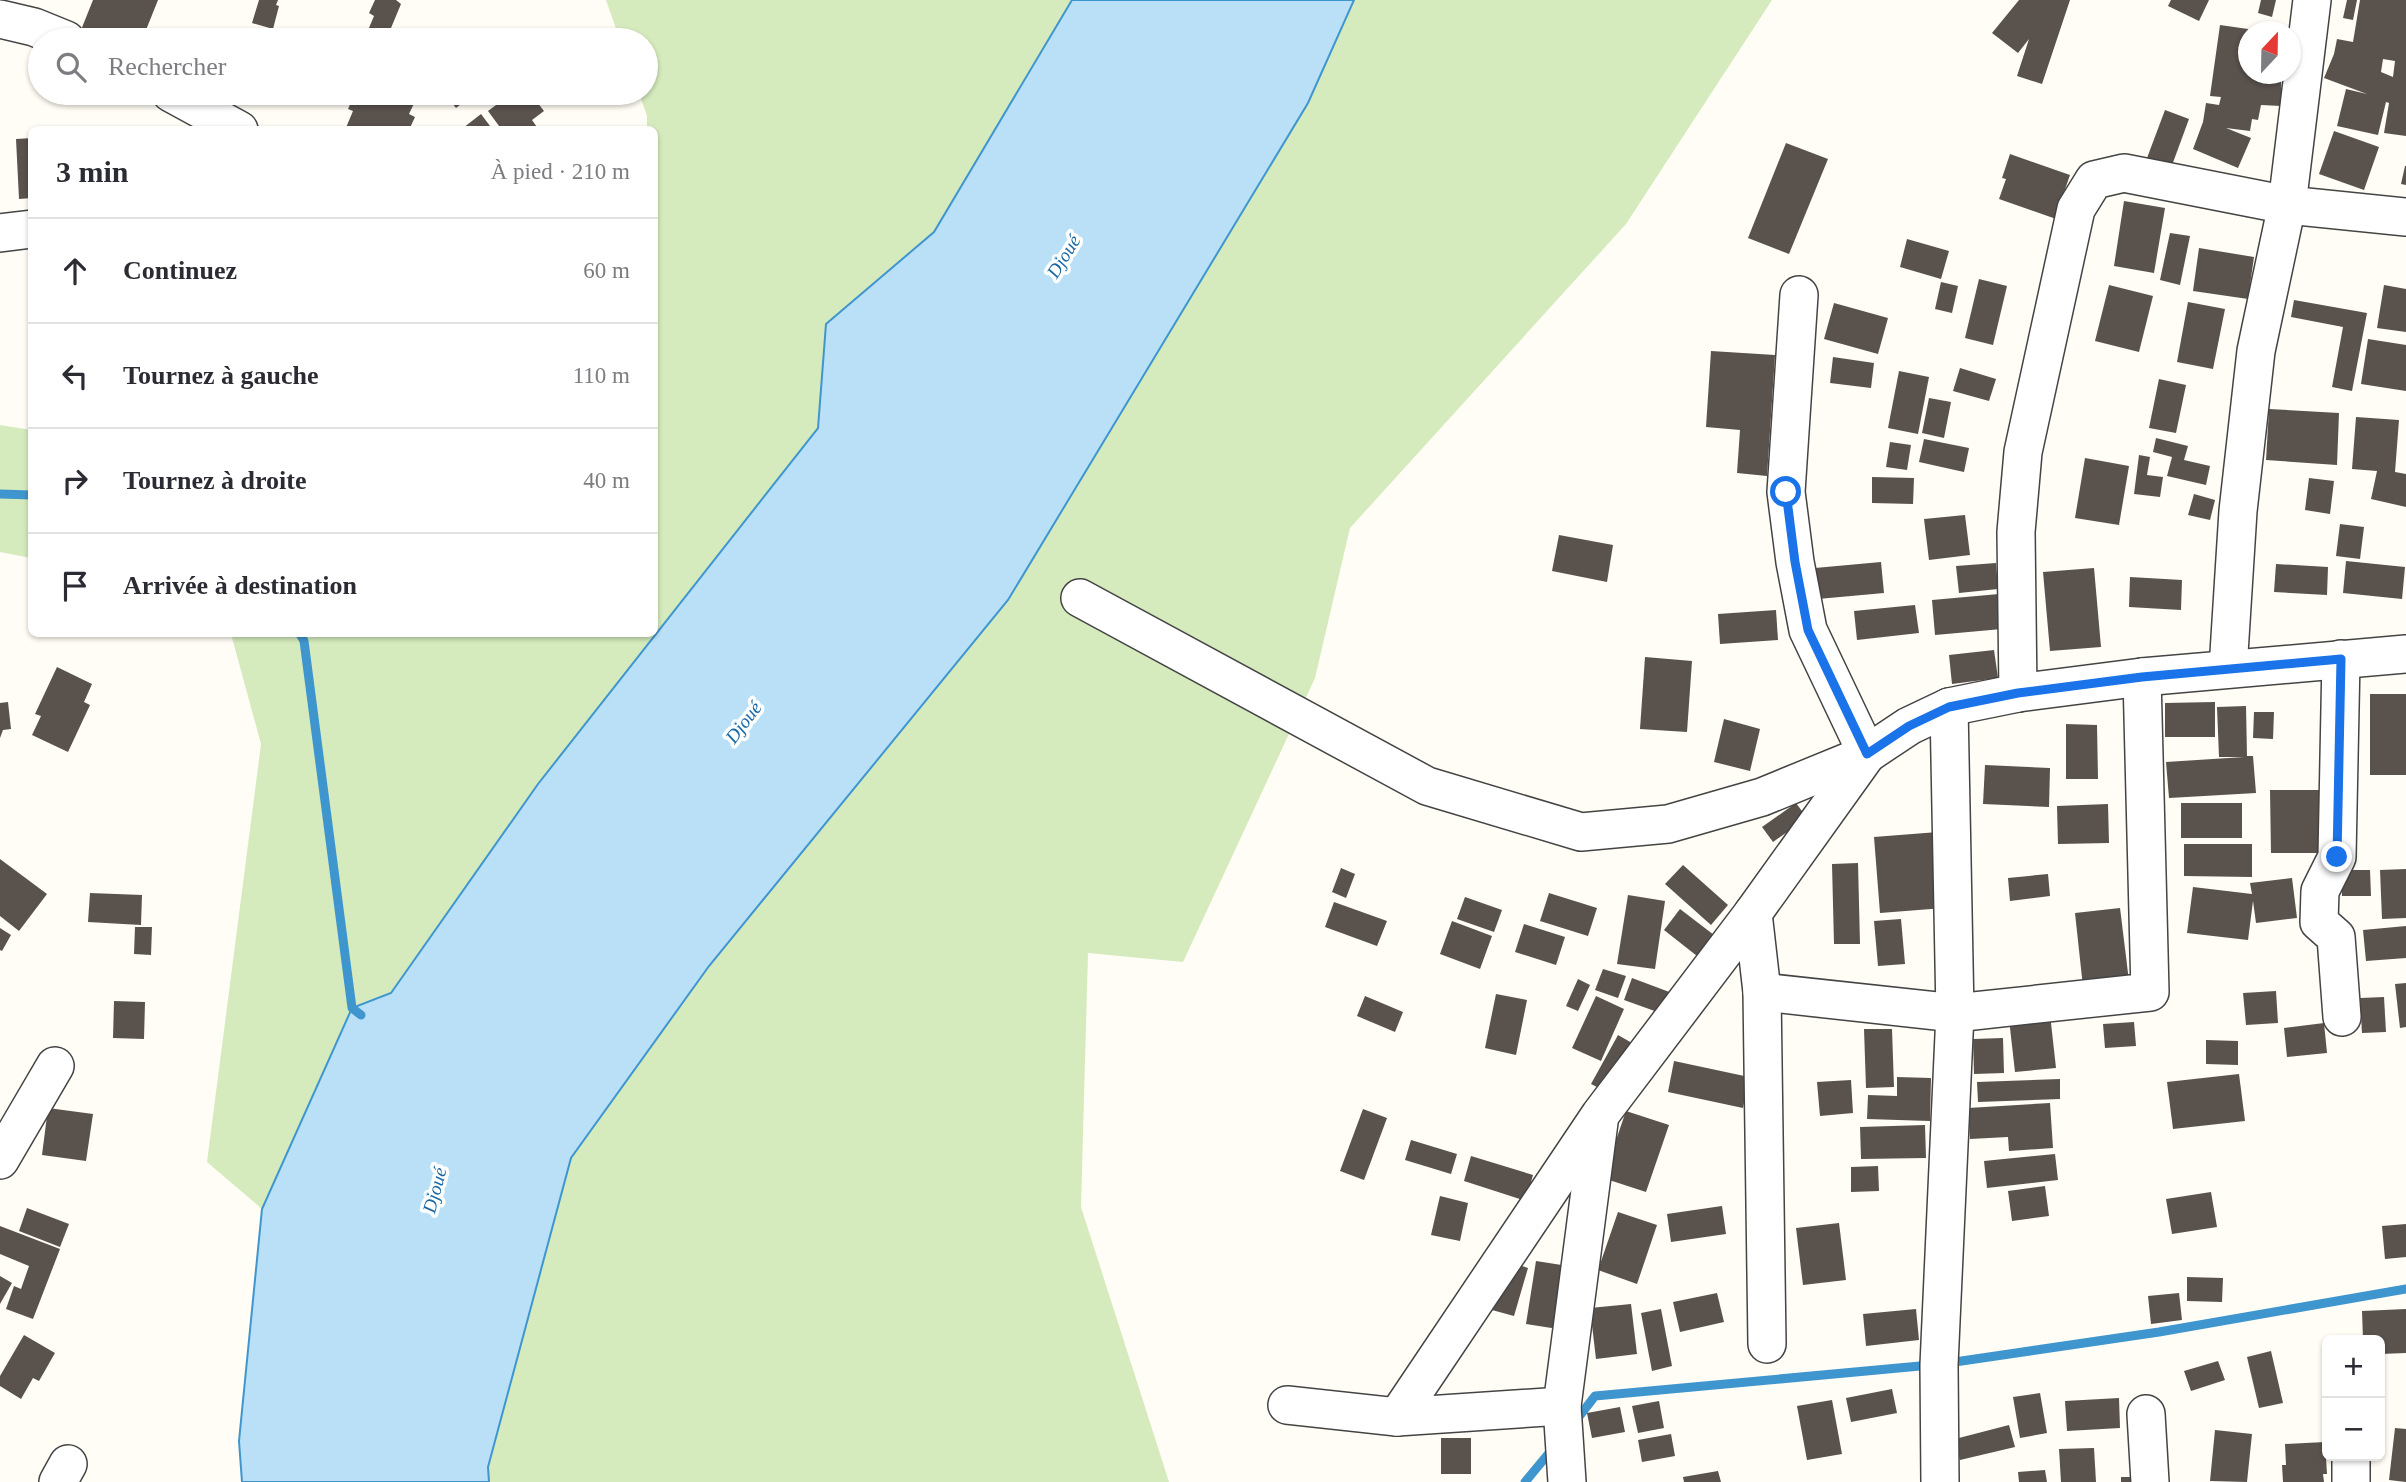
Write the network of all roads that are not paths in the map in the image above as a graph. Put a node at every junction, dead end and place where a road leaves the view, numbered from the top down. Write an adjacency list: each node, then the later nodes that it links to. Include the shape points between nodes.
1 (2312, 0): 4 (street)
2 (193, 105): 3 (street)
3 (232, 126)
4 (2287, 205): 5 (street); 12 (street, via 2256,351 2238,511); 14 (street, via 2124,173 2094,180 2076,209 2023,452 2017,532)
5 (2406, 217)
6 (28, 230): 7 (street)
7 (0, 233)
8 (1799, 296): 16 (street, via 1786,492 1795,562 1808,630)
9 (1080, 598): 16 (street, via 1427,786 1581,832 1668,824 1762,797)
10 (2406, 654): 11 (street)
11 (2341, 659): 12 (street); 20 (street, via 2337,857 2320,891 2319,922 2336,937)
12 (2228, 669): 13 (street)
13 (2142, 677): 14 (street); 19 (street, via 2150,992)
14 (2018, 693): 15 (street)
15 (1949, 707): 16 (street); 19 (street)
16 (1867, 754): 17 (street)
17 (1753, 913): 18 (street); 22 (street)
18 (1762, 992): 19 (street); 24 (street)
19 (1955, 1013): 31 (street, via 1939,1365)
20 (2343, 1017)
21 (55, 1066): 23 (street)
22 (1600, 1115): 26 (street); 28 (street)
23 (0, 1160)
24 (1767, 1343)
25 (1287, 1405): 28 (street)
26 (1562, 1406): 28 (street); 30 (street)
27 (2146, 1414): 32 (street)
28 (1397, 1417)
29 (2351, 1461): 33 (street)
30 (1567, 1482)
31 (1940, 1482)
32 (2150, 1482)
33 (2351, 1482)

